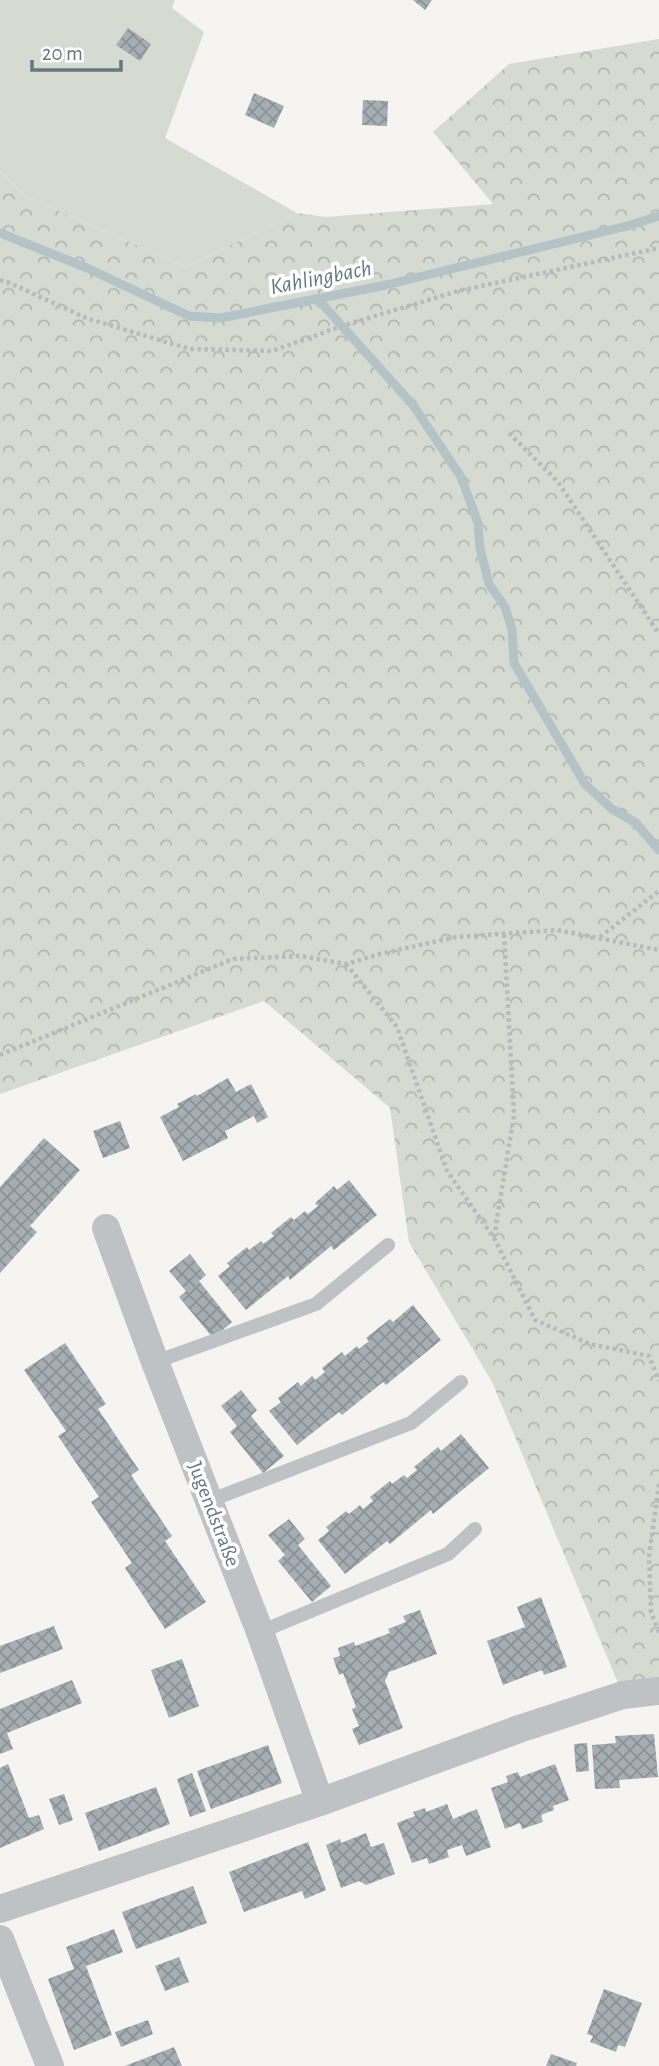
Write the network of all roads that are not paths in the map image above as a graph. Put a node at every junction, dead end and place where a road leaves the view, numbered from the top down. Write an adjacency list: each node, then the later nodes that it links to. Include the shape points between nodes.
1 (106, 1228): 3 (street, Jugendstraße)
2 (388, 1245): 3 (lane, via 316,1304)
3 (155, 1362): 5 (street, Jugendstraße)
4 (461, 1381): 5 (lane, via 411,1423)
5 (209, 1501): 7 (street, Jugendstraße)
6 (475, 1529): 7 (lane, via 448,1553)
7 (260, 1632): 9 (street, Jugendstraße)
8 (659, 1691): 9 (street, via 623,1695)
9 (320, 1802): 10 (street)
10 (0, 1909)
11 (0, 1940): 12 (street)
12 (50, 2066)

